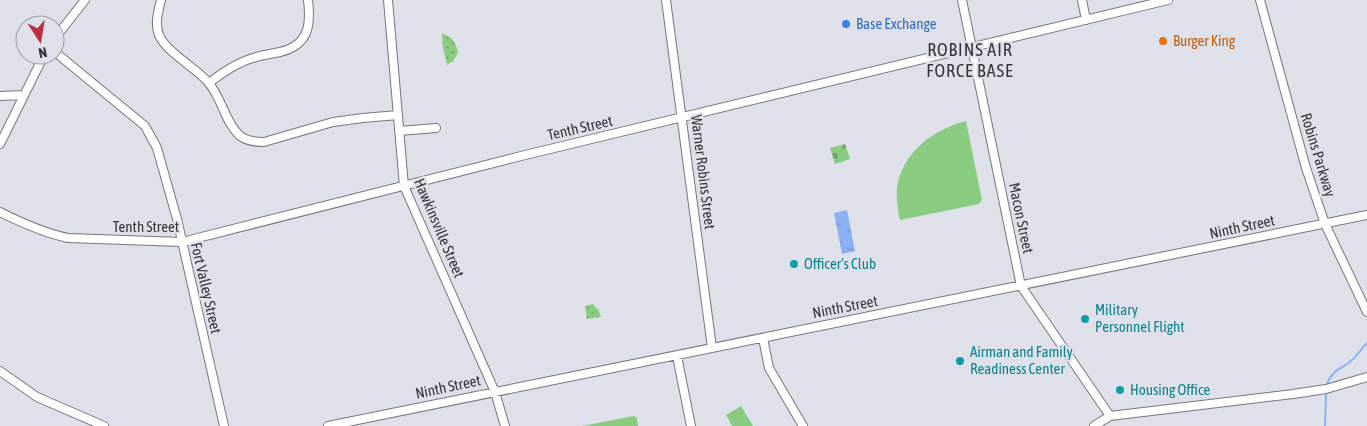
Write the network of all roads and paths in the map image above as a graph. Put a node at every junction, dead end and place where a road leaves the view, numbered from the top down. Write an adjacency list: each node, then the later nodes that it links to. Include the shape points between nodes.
1 (85, 0): 11 (street)
2 (162, 0): 15 (street, via 157,26 160,38)
3 (308, 0): 15 (street, via 309,27 301,41 287,50 237,64)
4 (388, 0): 18 (street, Hawkinsville Street)
5 (666, 0): 19 (street, Warner Robins Street)
6 (962, 0): 12 (street, Macon Street)
7 (1082, 0): 10 (street)
8 (1168, 0): 10 (street, Tenth Street)
9 (1260, 0): 26 (street, Robins Parkway, via 1306,168)
10 (1086, 20): 12 (street, Tenth Street)
11 (65, 25)
12 (972, 48): 19 (street, Tenth Street); 28 (street, Macon Street)
13 (65, 60): 27 (street, Fort Valley Street, via 129,111 152,136 163,164)
14 (39, 65): 16 (street)
15 (209, 82): 18 (street, via 234,130 254,142 274,140 333,122)
16 (24, 95): 17 (street); 22 (street)
17 (0, 96)
18 (398, 115): 21 (street, Hawkinsville Street)
19 (682, 118): 23 (street, Tenth Street); 31 (street, Warner Robins Street)
20 (436, 128): 21 (street)
21 (399, 131): 23 (street, Hawkinsville Street)
22 (0, 144)
23 (404, 186): 27 (street, Tenth Street); 35 (street, Hawkinsville Street)
24 (0, 212): 27 (street, Tenth Street, via 54,236)
25 (1367, 215): 26 (street, Ninth Street)
26 (1325, 224): 28 (street, Ninth Street); 29 (street, Robins Parkway)
27 (182, 242): 38 (street, Fort Valley Street)
28 (1021, 286): 30 (street, Ninth Street); 36 (street, Macon Street)
29 (1367, 312)
30 (762, 338): 31 (street, Ninth Street); 42 (street, via 769,368)
31 (712, 348): 32 (street, Ninth Street)
32 (677, 356): 35 (street, Ninth Street); 41 (street)
33 (0, 371): 37 (street, via 37,397)
34 (1367, 377): 36 (street, via 1302,393)
35 (495, 392): 39 (street, Ninth Street); 40 (street, Hawkinsville Street)
36 (1110, 416): 43 (street)
37 (104, 426)
38 (224, 426)
39 (328, 426)
40 (504, 426)
41 (691, 426)
42 (803, 426)
43 (1094, 426)

